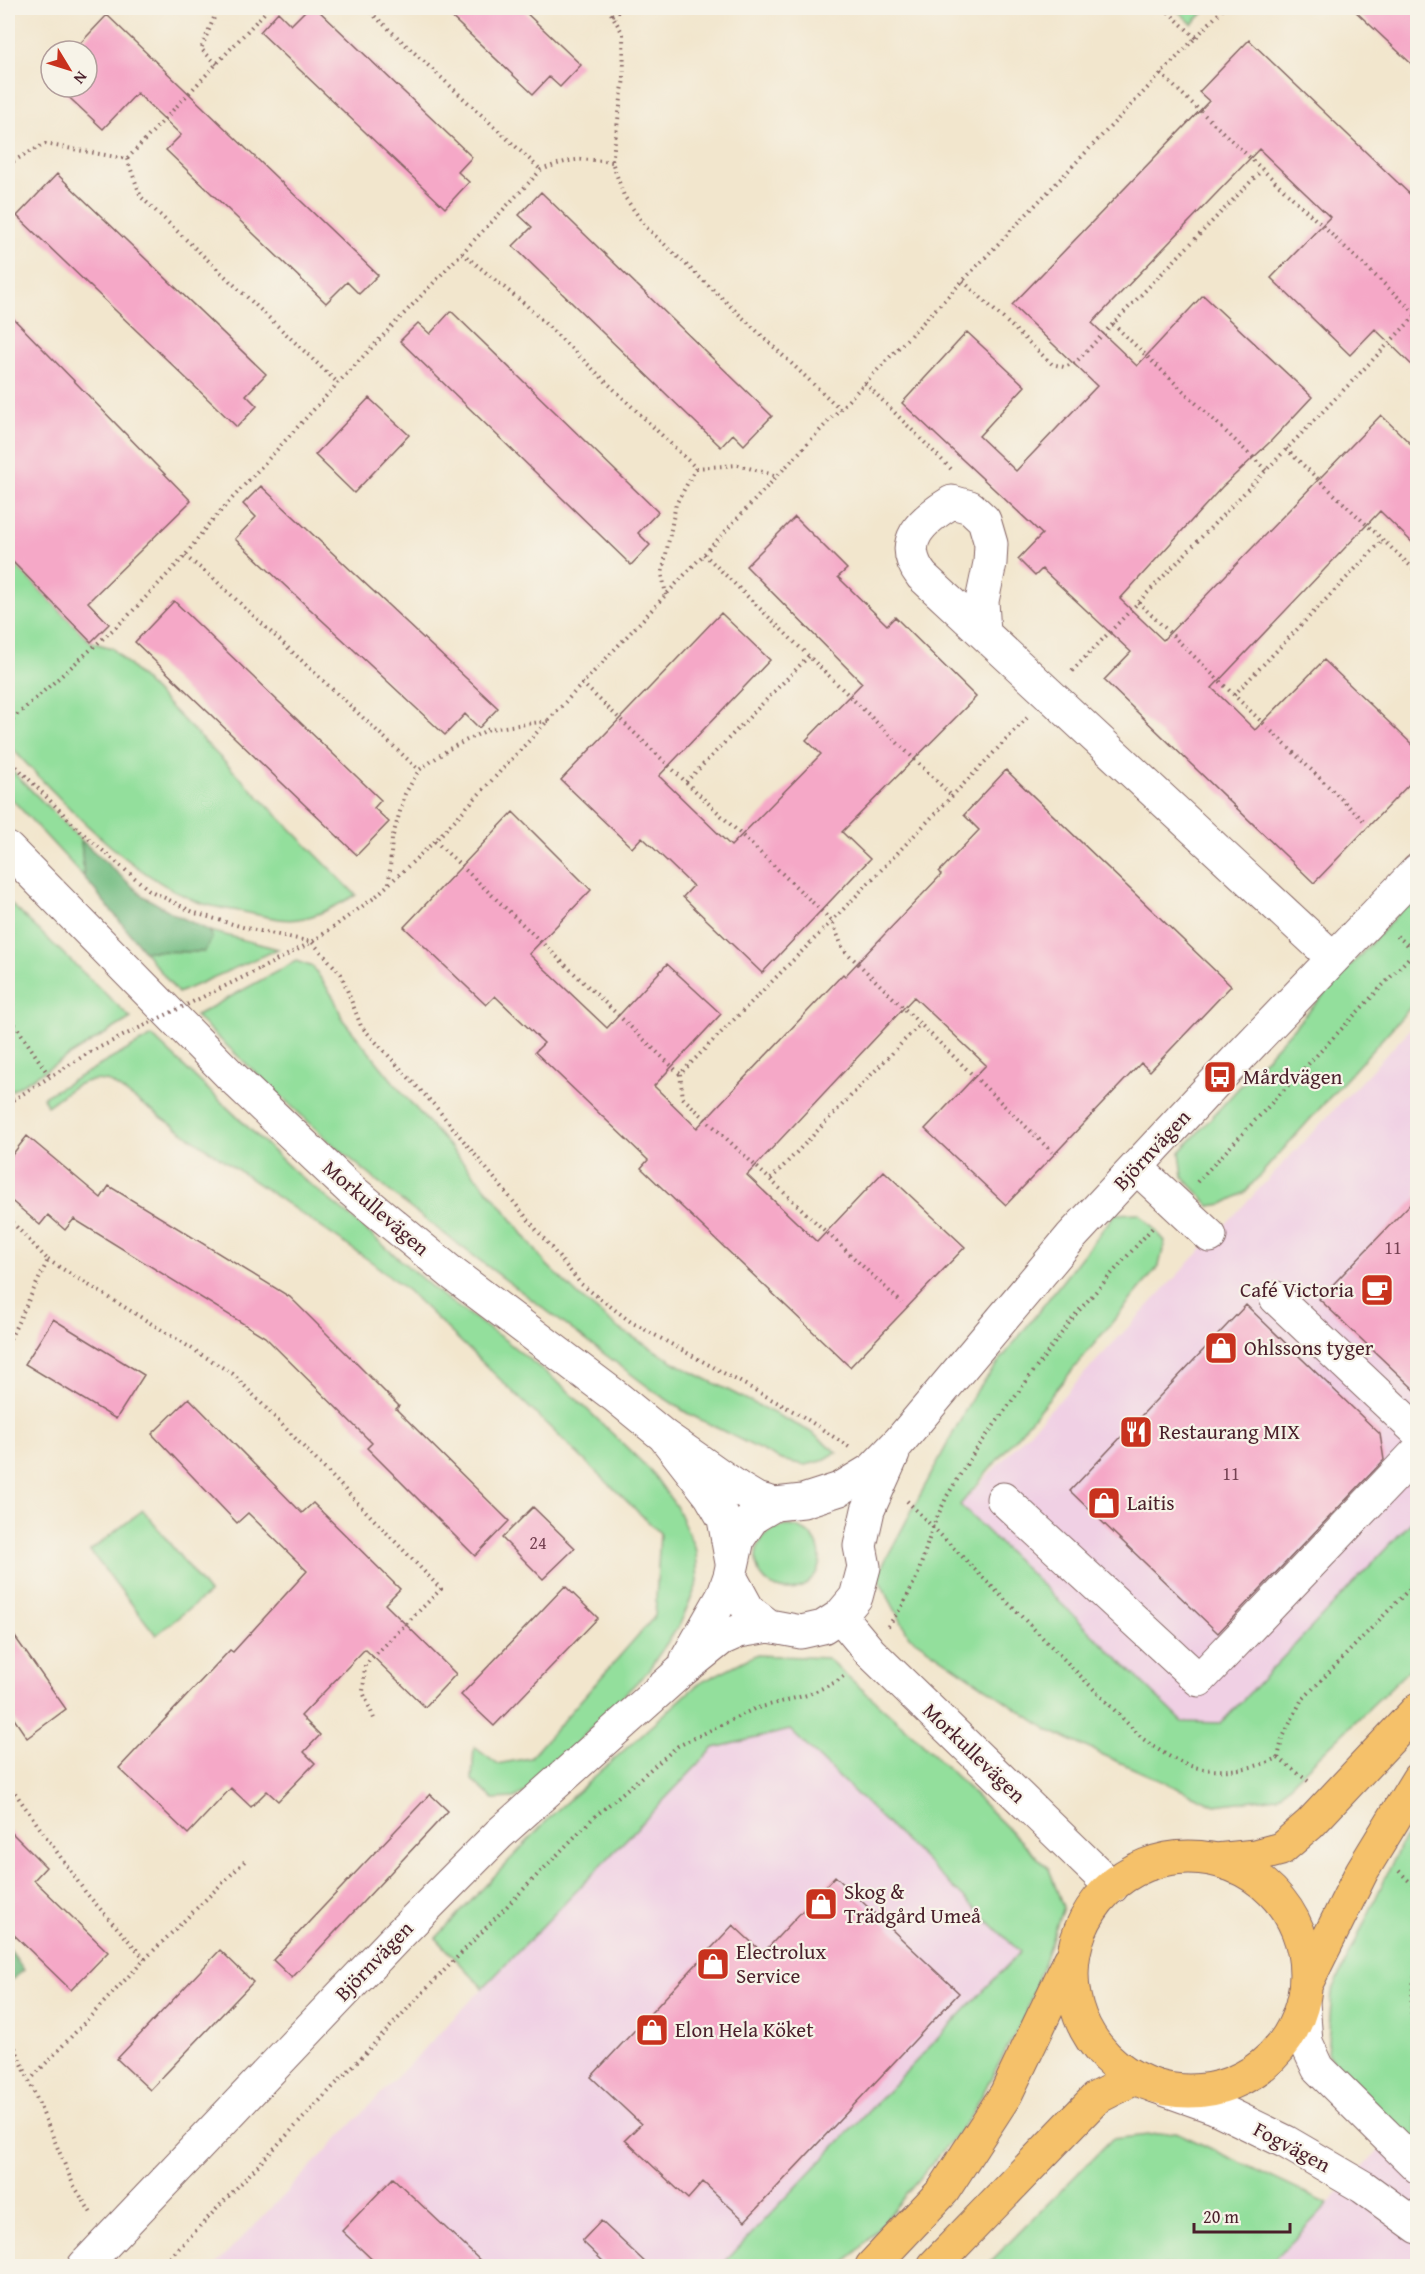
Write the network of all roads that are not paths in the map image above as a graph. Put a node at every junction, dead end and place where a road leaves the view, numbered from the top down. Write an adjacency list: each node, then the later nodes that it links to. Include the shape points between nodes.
1 (984, 633): 1 (street, via 982,601 992,543 984,520 970,507 952,502 936,512 913,538 913,564); 4 (street)
2 (8, 849): 9 (street, Morkullevägen, via 232,1077 350,1189 453,1274)
3 (1418, 870): 4 (street, Björnvägen)
4 (1333, 958): 5 (street, Björnvägen)
5 (1136, 1167): 6 (street); 11 (street, Björnvägen, via 1071,1237)
6 (1210, 1236)
7 (1276, 1298): 8 (street)
8 (1418, 1432)
9 (664, 1436): 13 (street, Björnvägen, via 756,1499); 15 (street, Morkullevägen, via 711,1495 724,1519)
10 (1418, 1450): 12 (street, via 1199,1680)
11 (877, 1473): 13 (street, Björnvägen, via 840,1489); 14 (street, Björnvägen)
12 (1003, 1499)
13 (789, 1502): 14 (street, Björnvägen, via 826,1507 844,1520); 15 (street, Björnvägen, via 753,1517 738,1539)
14 (860, 1546): 16 (street, Björnvägen, via 864,1567 856,1597)
15 (731, 1569): 17 (street, via 749,1611); 18 (street, Björnvägen, via 723,1596)
16 (840, 1616): 17 (street, Björnvägen, via 823,1627 801,1632); 22 (street, Morkullevägen, via 870,1652)
17 (769, 1626): 18 (street, Björnvägen, via 739,1631 721,1639)
18 (680, 1672): 28 (street, Björnvägen, via 491,1843)
19 (1418, 1709): 21 (highway, via 1281,1850)
20 (1418, 1779): 24 (highway, via 1362,1871)
21 (1215, 1860): 22 (highway, via 1192,1857 1150,1864); 24 (highway, via 1246,1872 1284,1905 1304,1952)
22 (1112, 1887): 23 (highway, via 1089,1914)
23 (1076, 1948): 25 (highway, via 1072,1969 1074,1991 1083,2023 1116,2066); 29 (highway, via 1006,2094 943,2191)
24 (1304, 1994): 25 (highway, via 1284,2043 1244,2077 1200,2090 1178,2090); 26 (street, via 1306,2042 1318,2068)
25 (1145, 2082): 27 (street, Fogvägen, via 1214,2107 1286,2142 1363,2187); 30 (highway, via 1096,2098)
26 (1418, 2167)
27 (1418, 2227)
28 (84, 2266)
29 (872, 2266)
30 (934, 2266)

